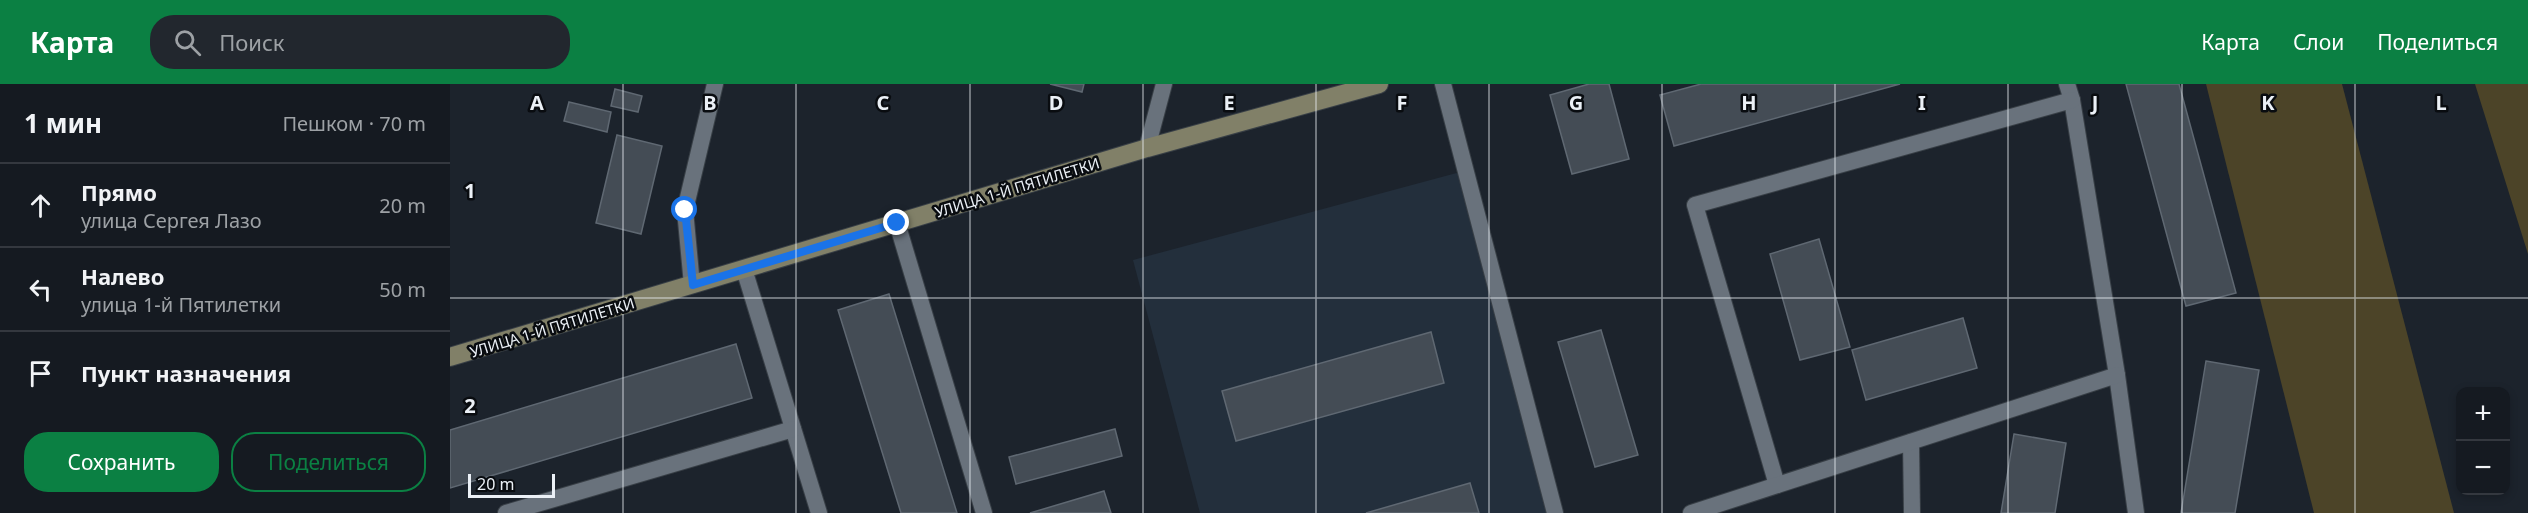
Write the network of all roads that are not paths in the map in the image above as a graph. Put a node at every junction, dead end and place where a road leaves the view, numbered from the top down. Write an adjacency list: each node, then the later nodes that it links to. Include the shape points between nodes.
1 (715, 84): 9 (lane, via 685,210)
2 (1164, 84): 6 (lane)
3 (1379, 84): 6 (main road, УЛИЦА 1-Й ПЯТИЛЕТКИ)
4 (1443, 84): 18 (lane)
5 (2069, 92): 11 (lane); 14 (lane, via 1695,205)
6 (1147, 148): 7 (main road, УЛИЦА 1-Й ПЯТИЛЕТКИ)
7 (897, 223): 8 (main road, УЛИЦА 1-Й ПЯТИЛЕТКИ); 17 (lane)
8 (744, 269): 9 (main road, УЛИЦА 1-Й ПЯТИЛЕТКИ); 12 (lane)
9 (693, 285): 10 (main road, УЛИЦА 1-Й ПЯТИЛЕТКИ)
10 (450, 357)
11 (2117, 375): 13 (lane); 21 (lane)
12 (793, 429): 15 (lane); 16 (lane)
13 (1911, 442): 14 (lane); 20 (lane)
14 (1777, 485): 19 (lane)
15 (506, 513)
16 (819, 513)
17 (984, 513)
18 (1555, 513)
19 (1691, 513)
20 (1912, 513)
21 (2136, 513)

